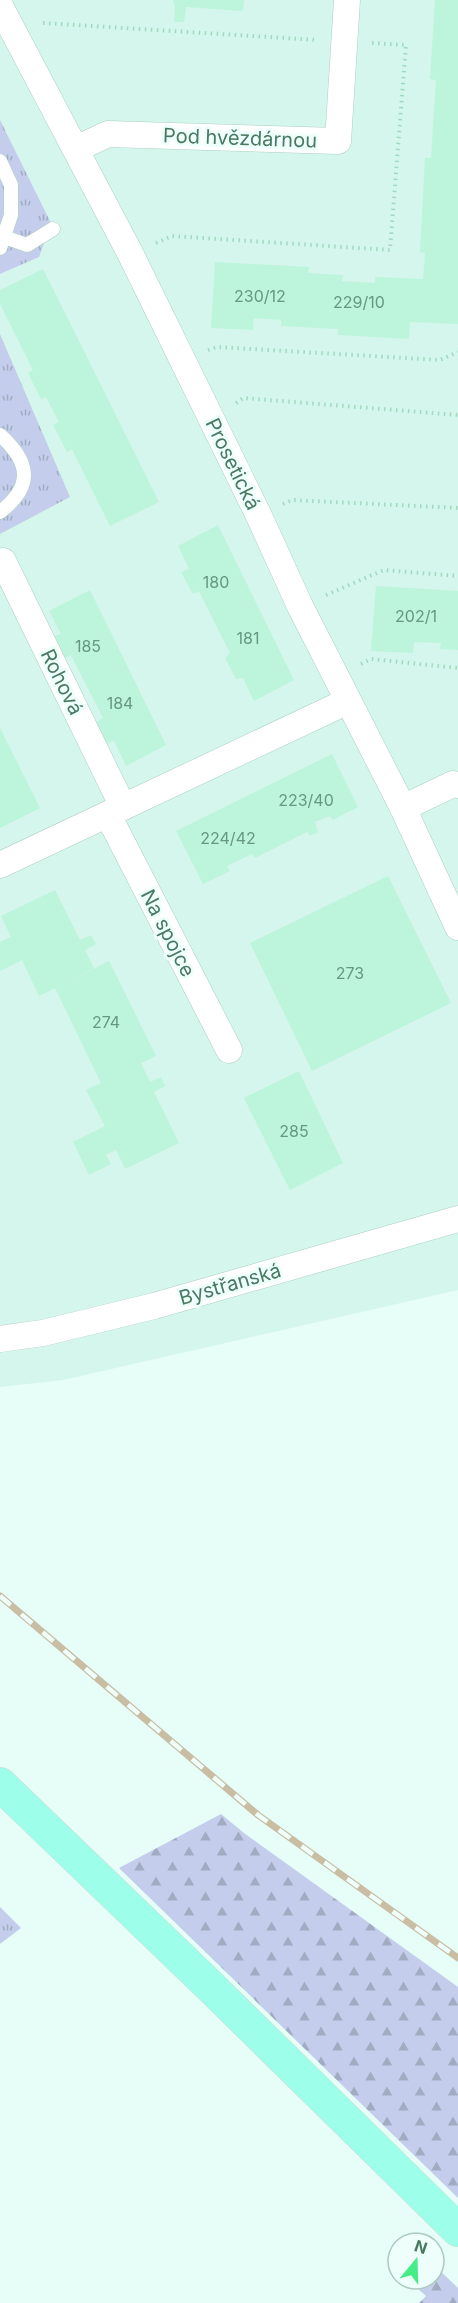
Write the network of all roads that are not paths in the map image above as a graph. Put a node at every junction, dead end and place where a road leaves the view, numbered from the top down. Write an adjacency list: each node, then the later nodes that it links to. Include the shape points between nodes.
1 (347, 0): 3 (street, Pod hvězdárnou, via 338,141 108,134)
2 (0, 6): 3 (street, Prosetická)
3 (76, 149): 11 (street, Prosetická)
4 (0, 161): 5 (lane)
5 (5, 186): 7 (lane, via 11,215)
6 (53, 229): 7 (lane, via 27,245)
7 (2, 242)
8 (0, 435): 9 (lane, via 12,446 25,475 15,500)
9 (0, 512)
10 (0, 562): 14 (street, Rohová, via 3,561)
11 (348, 701): 13 (street, Prosetická); 14 (street)
12 (458, 785): 13 (street)
13 (403, 808): 16 (street, Prosetická)
14 (116, 811): 15 (street); 17 (street, Na spojce)
15 (0, 865)
16 (458, 927)
17 (229, 1050)
18 (458, 1219): 19 (street, Bystřanská, via 154,1306 43,1333)
19 (0, 1339)
20 (0, 1784): 21 (main road)
21 (458, 2229)

